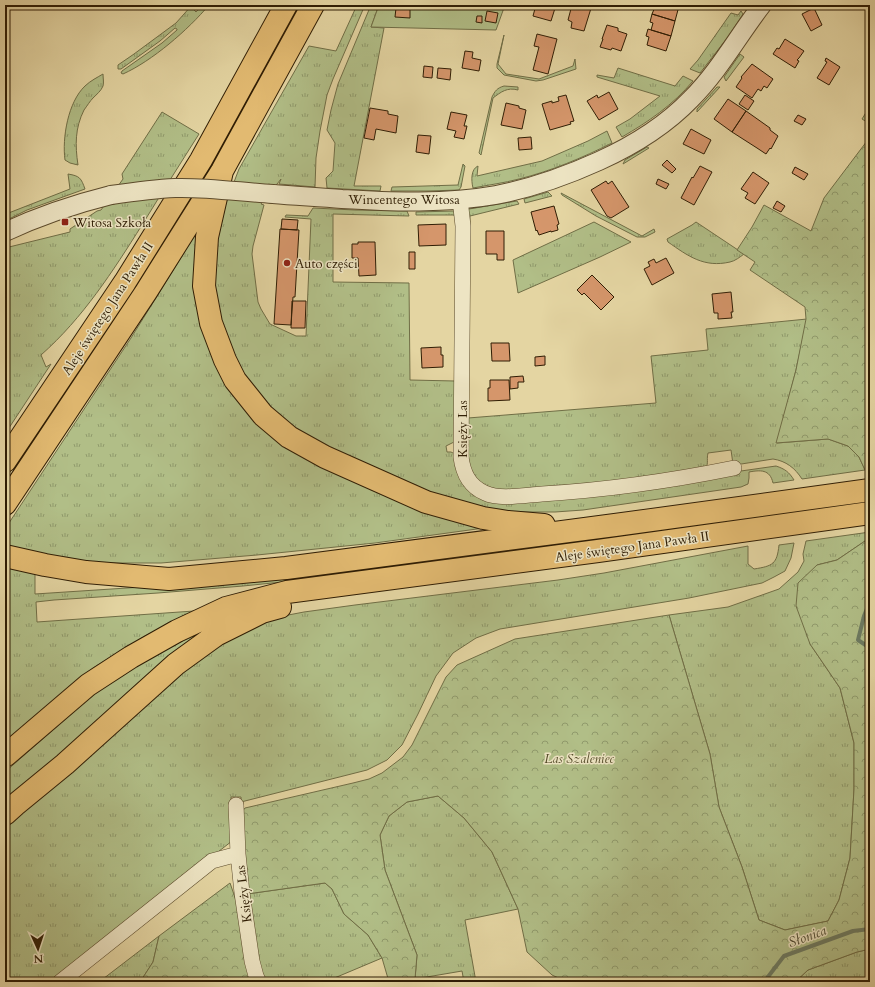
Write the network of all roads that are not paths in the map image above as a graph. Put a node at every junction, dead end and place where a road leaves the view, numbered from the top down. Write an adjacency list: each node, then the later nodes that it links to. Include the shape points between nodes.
1 (286, 5): 7 (highway, Aleje świętego Jana Pawła II, via 201,160 125,282)
2 (313, 5): 4 (highway)
3 (762, 5): 5 (street, Wincentego Witosa, via 712,75 691,99 663,124 643,137 611,155 551,180 496,195)
4 (222, 171): 10 (highway, via 146,292); 12 (highway, via 207,237 204,286 211,322 225,360 235,380 263,415 289,437 325,457 426,502 472,516 508,522 549,526)
5 (460, 200): 6 (street, Wincentego Witosa, bridge, via 396,202 206,189 150,190 111,195 62,209); 8 (street, Księży Las, via 463,226 461,457 465,474 473,486 493,496 583,491)
6 (5, 232)
7 (5, 461)
8 (734, 468)
9 (870, 490): 12 (highway, Aleje świętego Jana Pawła II)
10 (5, 504)
11 (870, 513): 14 (highway, Aleje świętego Jana Pawła II)
12 (615, 525): 13 (highway, via 286,568 169,579 86,572)
13 (7, 556)
14 (393, 579): 15 (highway, via 287,592 226,608 177,631 131,657 88,686); 17 (highway, via 262,612 216,635 176,664)
15 (5, 756)
16 (236, 805): 18 (street, Księży Las)
17 (5, 814)
18 (238, 854): 19 (street, via 212,861); 20 (street, Księży Las, via 252,961)
19 (60, 982)
20 (259, 982)

